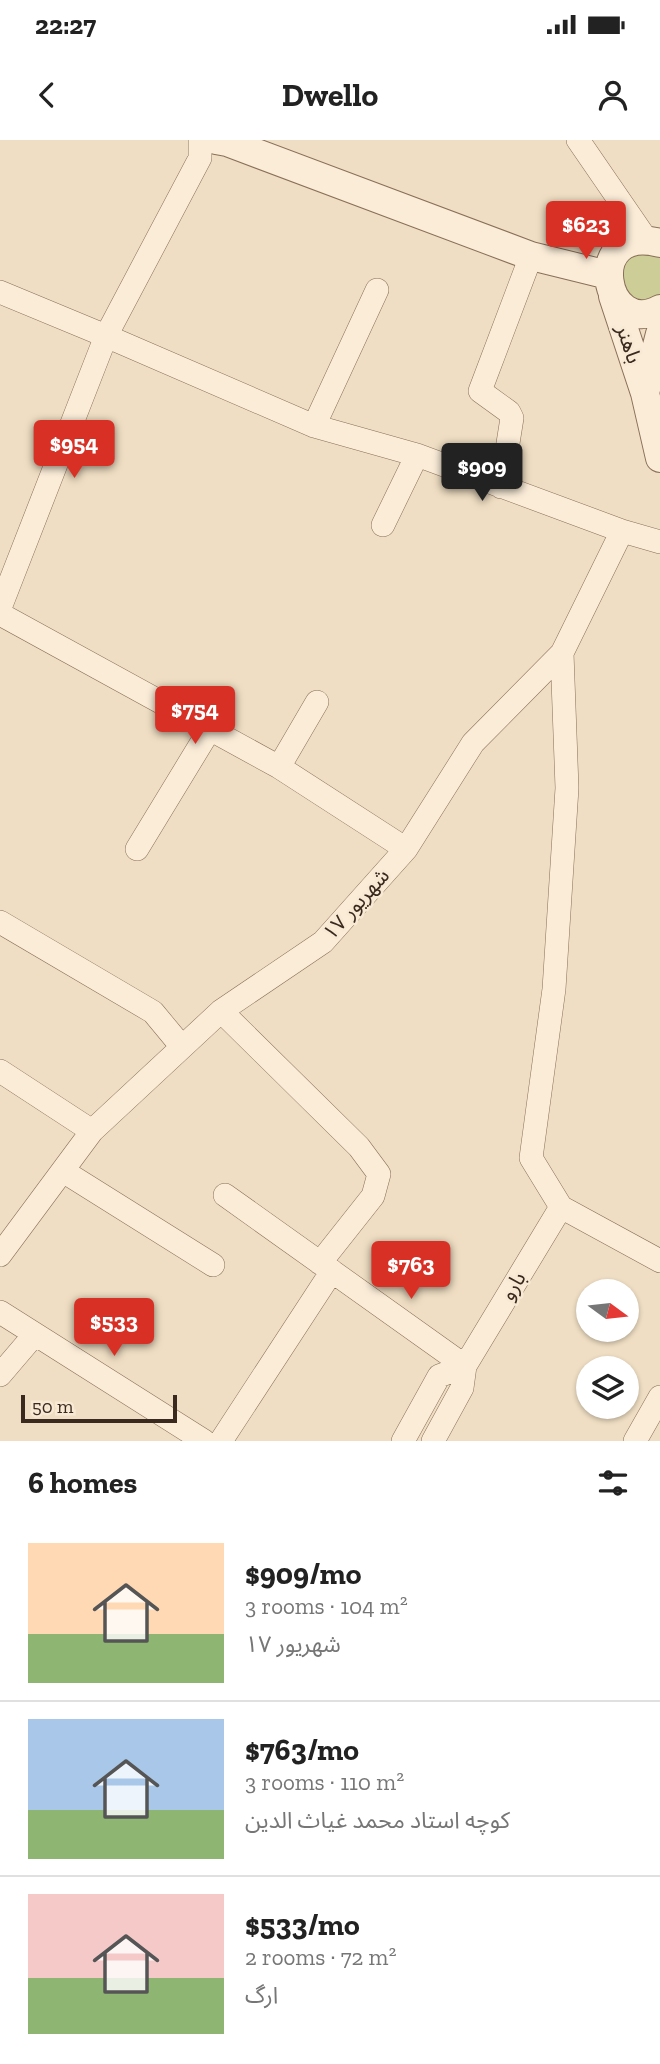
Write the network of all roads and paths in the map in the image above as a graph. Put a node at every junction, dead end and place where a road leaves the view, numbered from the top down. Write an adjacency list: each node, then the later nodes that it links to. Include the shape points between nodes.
1 (579, 140): 3 (street)
2 (214, 144): 4 (street); 10 (street)
3 (653, 241): 5 (street, via 632,242 620,249 611,261)
4 (531, 256): 5 (street); 15 (street, via 481,391 512,418)
5 (610, 286): 8 (street, via 630,310); 11 (street, باهنر)
6 (377, 290): 12 (street)
7 (0, 292): 10 (street)
8 (660, 309)
9 (660, 334): 11 (street, باهنر)
10 (106, 336): 12 (street); 19 (street)
11 (645, 393): 14 (street, باهنر)
12 (314, 426): 13 (street)
13 (417, 455): 15 (street); 16 (street)
14 (660, 458)
15 (501, 487): 17 (street)
16 (383, 525)
17 (622, 531): 18 (street); 21 (street, ۱۷ شهریور)
18 (660, 542)
19 (0, 608)
20 (0, 614): 23 (street)
21 (562, 653): 26 (street, ۱۷ شهریور, via 473,743); 34 (street, via 567,788 554,989 531,1158)
22 (317, 702): 24 (street)
23 (210, 729): 24 (street); 25 (street)
24 (279, 767): 26 (street)
25 (137, 849)
26 (406, 849): 28 (street, ۱۷ شهریور, via 323,942)
27 (0, 922): 29 (street, via 153,1012)
28 (221, 1011): 29 (street, ۱۷ شهریور); 38 (street, via 359,1147 379,1174 373,1196)
29 (182, 1047): 31 (street, ۱۷ شهریور)
30 (0, 1071): 31 (street)
31 (92, 1131): 32 (street, ۱۷ شهریور)
32 (63, 1171): 35 (street, ۱۷ شهریور); 37 (street)
33 (225, 1195): 38 (street)
34 (561, 1207): 36 (street); 41 (street, بارو)
35 (0, 1255)
36 (660, 1261)
37 (214, 1265)
38 (326, 1267): 41 (street); 44 (street)
39 (0, 1312): 40 (street)
40 (35, 1334): 42 (street); 44 (street)
41 (465, 1366): 45 (street, بارو, via 439,1376); 46 (street, بارو, via 462,1388)
42 (0, 1375)
43 (660, 1397): 47 (street)
44 (206, 1440)
45 (403, 1441)
46 (433, 1441)
47 (635, 1441)

